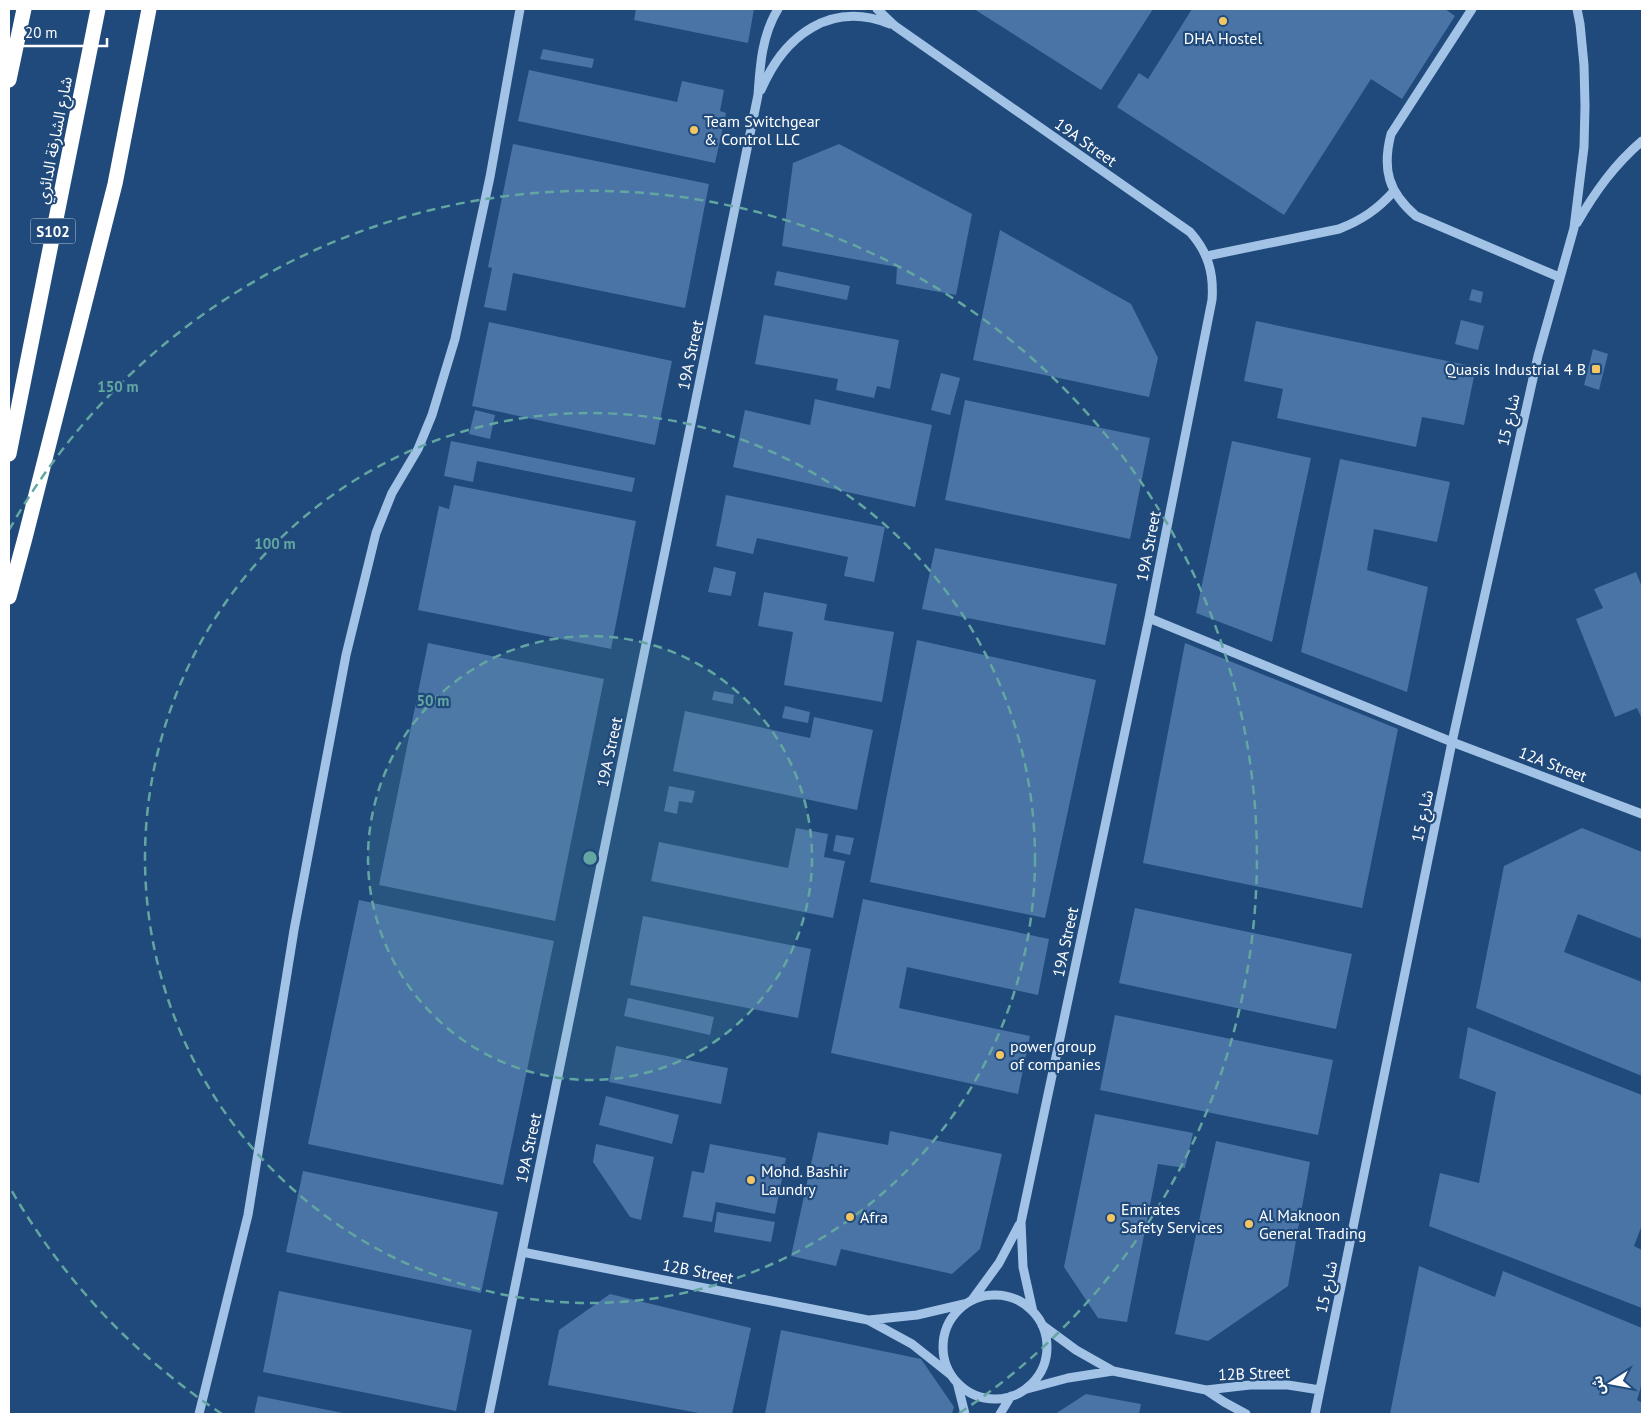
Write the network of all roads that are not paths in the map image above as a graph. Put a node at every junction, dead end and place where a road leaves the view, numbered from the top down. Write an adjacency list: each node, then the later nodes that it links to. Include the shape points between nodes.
1 (24, 9): 10 (highway)
2 (98, 9): 17 (highway, شارع الشارقة الدائري / S102)
3 (149, 9): 18 (highway, via 115,184)
4 (520, 9): 34 (street, via 490,177 455,339 432,415 418,449 392,493 376,533 350,639 294,930 248,1215)
5 (778, 9): 11 (street, via 762,51)
6 (876, 9): 9 (street)
7 (1472, 9): 13 (street, via 1391,134 1386,163)
8 (1577, 9): 14 (street, شارع 15, via 1585,106)
9 (895, 26): 11 (street, via 858,16 820,23 795,38 786,48 770,69); 15 (street, 19A Street, via 1190,232)
10 (9, 80)
11 (758, 95): 23 (street, 19A Street)
12 (1642, 141): 14 (street, شارع 15, via 1608,175)
13 (1394, 191): 15 (street, via 1370,214 1339,229); 16 (street, via 1416,216)
14 (1574, 228): 16 (street, شارع 15)
15 (1207, 256): 19 (street, 19A Street, via 1212,300)
16 (1559, 277): 20 (street, شارع 15, via 1538,356)
17 (9, 454)
18 (9, 597)
19 (1149, 618): 20 (street, 12A Street); 22 (street, 19A Street)
20 (1452, 742): 21 (street, 12A Street); 32 (street, شارع 15)
21 (1642, 814)
22 (1021, 1222): 24 (street, via 999,1263); 25 (street, via 1023,1267)
23 (522, 1252): 26 (street, 12B Street); 35 (street, 19A Street)
24 (969, 1302): 25 (street, via 984,1296 1011,1297); 26 (street, via 917,1315); 29 (street, via 956,1313 944,1336 946,1363)
25 (1033, 1312): 27 (street)
26 (868, 1320): 29 (street, via 912,1344)
27 (1041, 1324): 28 (street, via 1076,1350); 30 (street, via 1046,1346 1043,1367)
28 (1113, 1371): 30 (street, via 1068,1378); 31 (street)
29 (954, 1378): 33 (street, via 968,1391 982,1397); 36 (street)
30 (1024, 1390): 33 (street)
31 (1206, 1390): 32 (street, 12B Street, via 1236,1385 1269,1385); 38 (street, 12B Street)
32 (1320, 1390): 39 (street, شارع 15)
33 (1011, 1396): 37 (street)
34 (199, 1414)
35 (489, 1414)
36 (965, 1414)
37 (1000, 1414)
38 (1246, 1414)
39 (1315, 1414)

